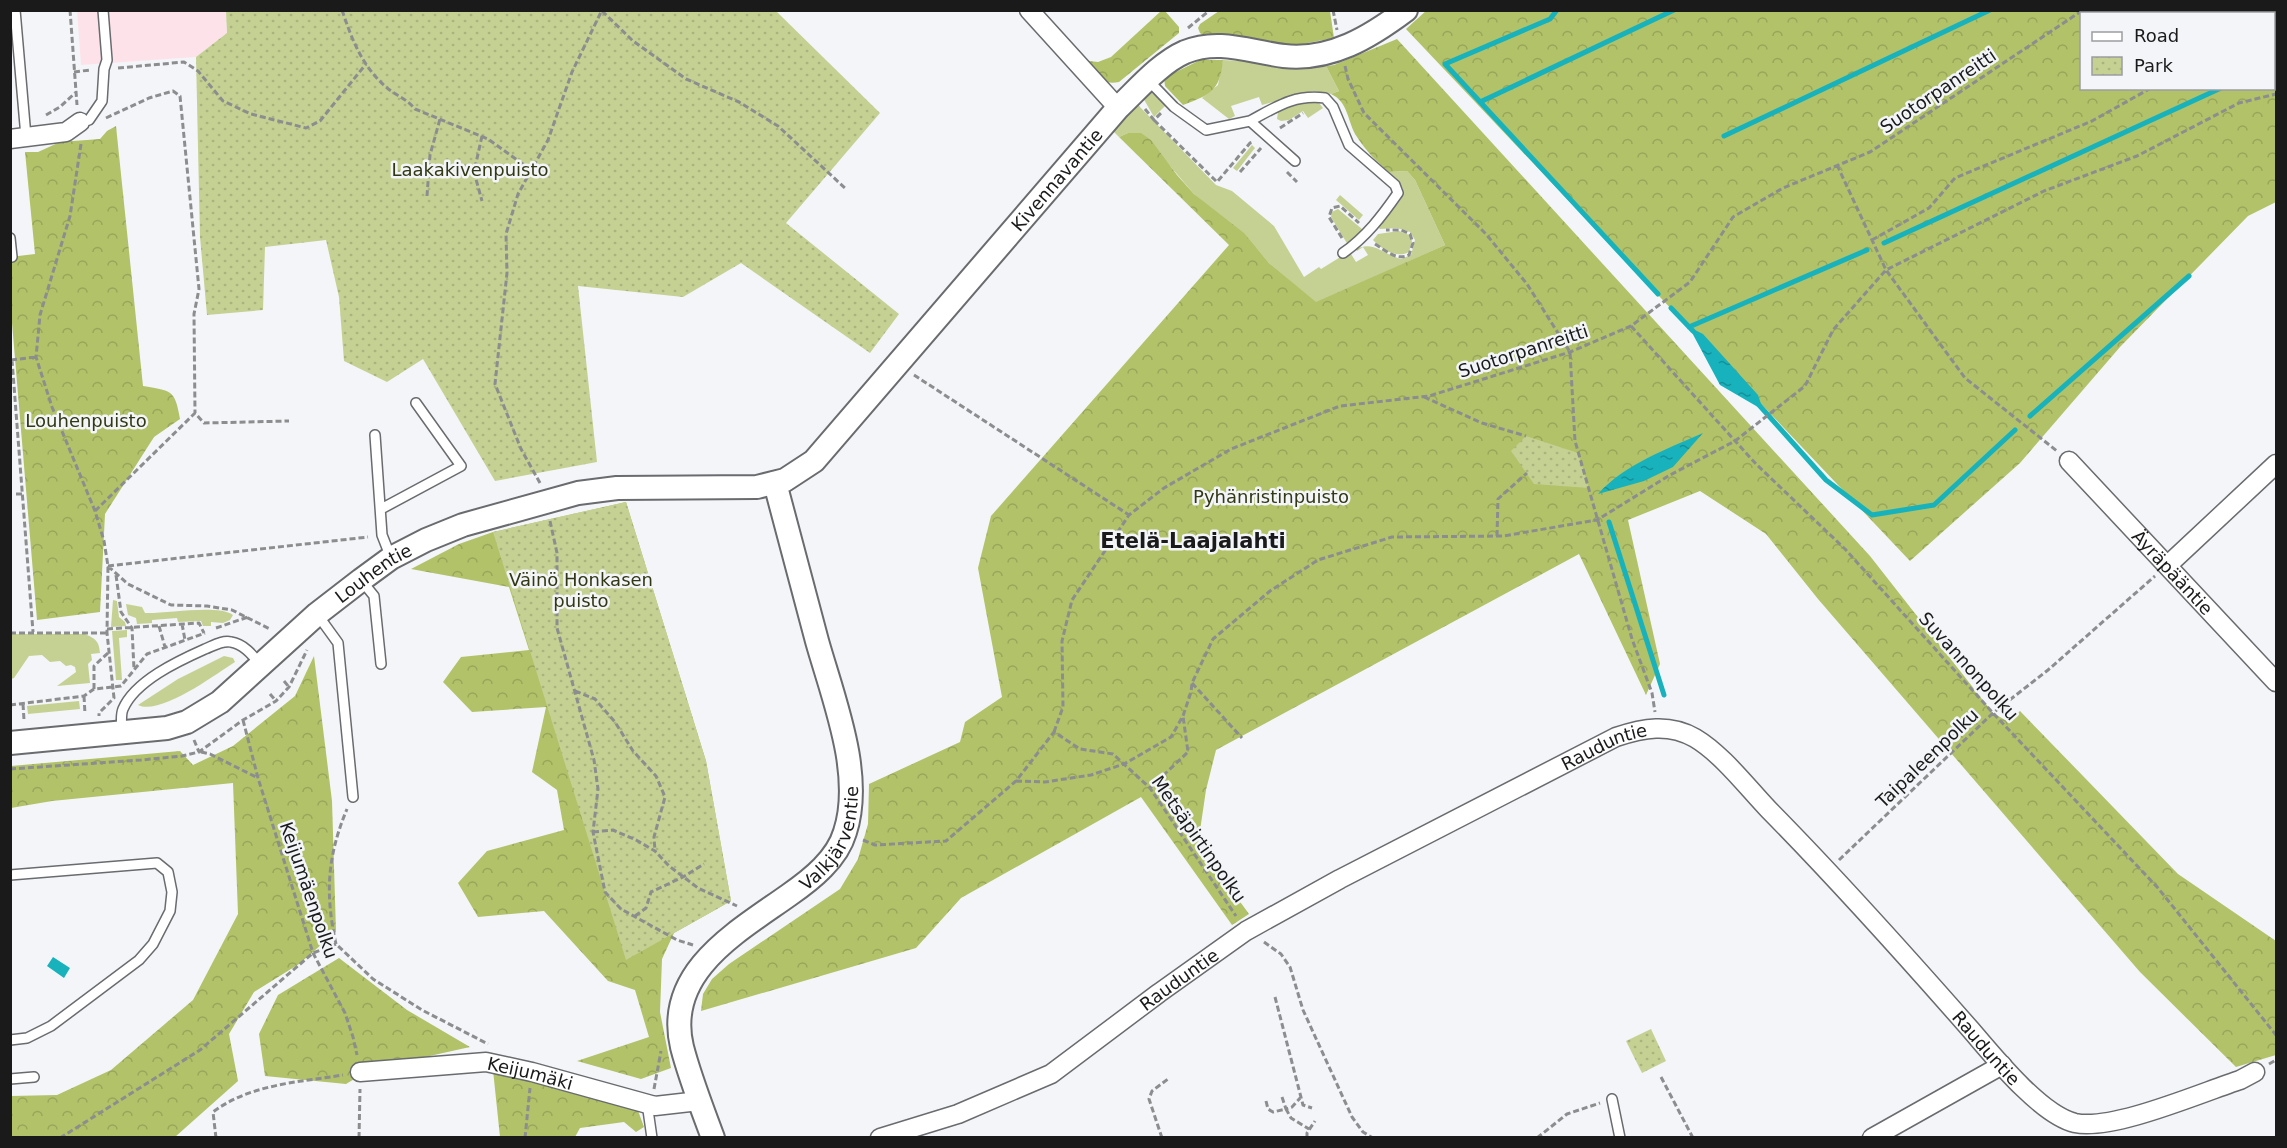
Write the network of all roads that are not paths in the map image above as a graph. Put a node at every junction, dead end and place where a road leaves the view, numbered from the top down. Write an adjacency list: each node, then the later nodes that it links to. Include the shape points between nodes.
1 (15, 10): 9 (lane, via 24,118)
2 (103, 10): 7 (lane, via 107,60 102,101)
3 (1029, 10): 6 (street)
4 (1406, 10): 5 (street, Kivennavantie, via 1363,39 1338,40 1322,55 1288,56 1208,46 1180,55)
5 (1148, 80): 6 (street, Kivennavantie); 8 (lane, via 1174,107 1206,130)
6 (1118, 108): 18 (street, Kivennavantie, via 814,461)
7 (85, 121): 9 (street, via 66,132)
8 (1250, 121): 10 (lane); 12 (lane, via 1287,101 1310,96 1325,98 1349,144 1395,185 1398,193 1369,232)
9 (18, 138)
10 (1295, 162)
11 (10, 237): 13 (lane)
12 (1345, 251)
13 (12, 257)
14 (416, 403): 19 (lane, via 461,466)
15 (375, 435): 19 (lane)
16 (2069, 460): 21 (street, Äyräpääntie)
17 (2277, 464): 21 (street)
18 (775, 483): 20 (street, Louhentie, via 757,487 617,488 578,493 462,525); 39 (street, Valkjärventie, via 844,742 850,810 836,852 807,882 743,928 696,949 681,1003 680,1022 682,1046)
19 (381, 509): 20 (lane, via 382,535)
20 (391, 558): 22 (street, Louhentie)
21 (2168, 565): 26 (street, Äyräpääntie)
22 (361, 580): 23 (street, Louhentie); 25 (lane, via 374,596)
23 (317, 614): 24 (street, Louhentie, via 298,633); 29 (lane, via 338,643)
24 (256, 660): 27 (street, Louhentie, via 220,702 187,722 167,728); 27 (lane, via 238,644 224,641 169,665 137,692)
25 (381, 664)
26 (2277, 682)
27 (122, 722): 28 (street, Louhentie, via 99,735)
28 (10, 743)
29 (353, 796)
30 (10, 875): 31 (lane, via 157,863 168,872 172,892 163,926 139,960 51,1026 27,1038)
31 (10, 1040)
32 (2002, 1065): 34 (street, Rauduntie, via 2047,1109 2086,1125 2120,1120); 42 (street, Rauduntie, via 1827,871 1706,746 1680,732 1655,728 1616,737 1246,931 1051,1074 958,1114); 44 (street)
33 (360, 1072): 37 (street, Keijumäki, via 486,1062)
34 (2255, 1072)
35 (34, 1077): 36 (lane)
36 (10, 1079)
37 (650, 1097): 39 (street, Keijumäki); 40 (lane)
38 (1612, 1099): 43 (lane)
39 (699, 1101): 41 (street, Valkjärventie)
40 (651, 1137)
41 (713, 1137)
42 (880, 1137)
43 (1620, 1137)
44 (1872, 1137)

